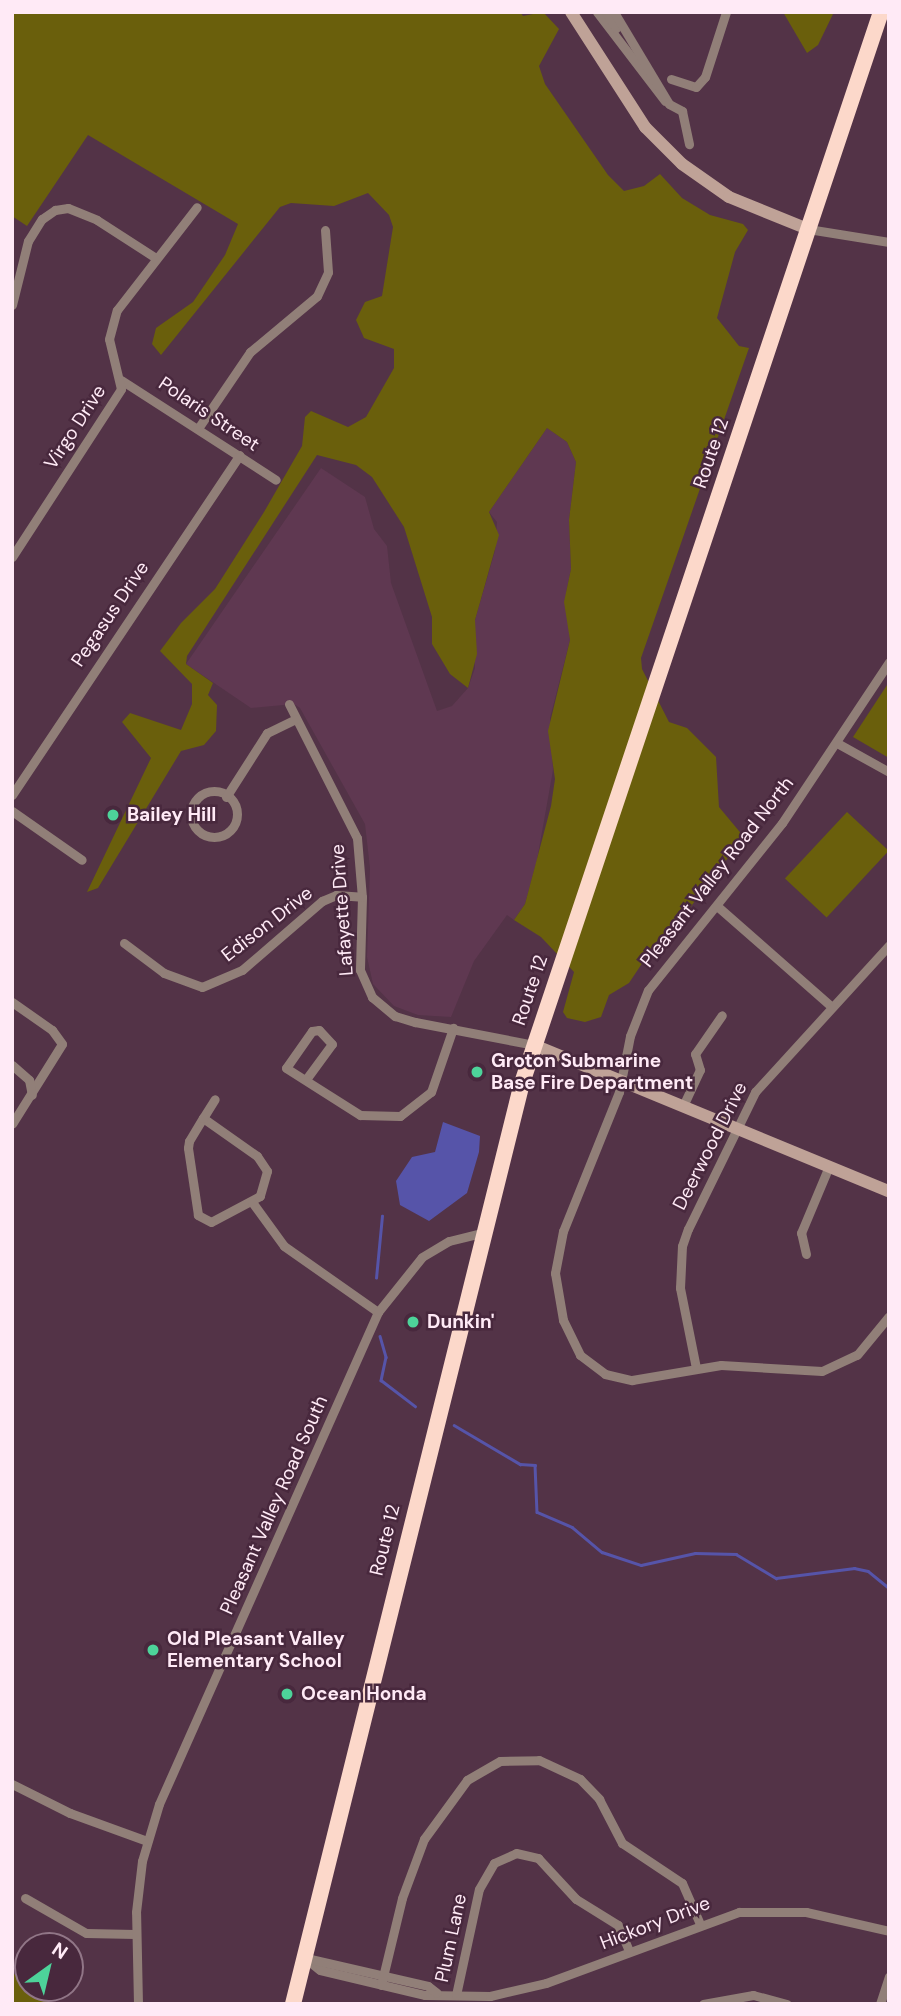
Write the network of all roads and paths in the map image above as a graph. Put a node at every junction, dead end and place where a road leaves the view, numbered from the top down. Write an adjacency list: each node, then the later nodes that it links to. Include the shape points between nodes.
1 (571, 12): 11 (street, via 645,127 682,164 729,197)
2 (597, 12): 8 (street, via 653,90)
3 (606, 12): 8 (street)
4 (614, 12): 8 (street)
5 (726, 12): 7 (street, via 705,77 696,87)
6 (881, 12): 11 (highway, Route 12)
7 (671, 79)
8 (669, 104): 9 (street, via 686,117)
9 (688, 144)
10 (197, 207): 14 (street, Virgo Drive)
11 (808, 229): 13 (street); 38 (highway, Route 12)
12 (325, 230): 17 (street, via 328,272 317,296 250,352)
13 (889, 242)
14 (156, 258): 15 (street, via 97,220 68,208 55,210 42,219 28,242); 16 (street, Virgo Drive, via 110,326)
15 (12, 305)
16 (121, 380): 17 (street, Polaris Street); 20 (street, Virgo Drive, via 121,389)
17 (199, 427): 18 (street, Polaris Street)
18 (240, 455): 19 (street, Polaris Street); 26 (street, Pegasus Drive)
19 (276, 480)
20 (12, 557)
21 (889, 662): 24 (street, Pleasant Valley Road North)
22 (289, 704): 23 (street, Lafayette Drive)
23 (296, 719): 27 (street, via 267,733); 30 (street, Lafayette Drive, via 356,838)
24 (837, 743): 25 (street); 31 (street, Pleasant Valley Road North)
25 (889, 772)
26 (12, 795)
27 (226, 797): 27 (street, via 206,789 188,816 212,840 223,836 238,815 238,808)
28 (12, 811): 29 (street)
29 (82, 860)
30 (362, 897): 32 (street, Edison Drive, via 336,895 322,901 242,970 202,987 164,973); 37 (street, Lafayette Drive, via 360,970 372,998 396,1016)
31 (717, 906): 35 (street); 41 (street, Pleasant Valley Road North, via 648,989 630,1035)
32 (124, 943)
33 (889, 944): 35 (street, Deerwood Drive)
34 (12, 1002): 42 (street, via 52,1030 62,1044)
35 (831, 1006): 47 (street, Deerwood Drive, via 755,1092)
36 (722, 1016): 44 (street, via 695,1054 700,1070)
37 (453, 1028): 38 (street, Lafayette Drive); 40 (street, via 431,1092 400,1116 360,1115)
38 (534, 1045): 41 (street); 51 (highway, Route 12)
39 (12, 1065): 42 (street, via 29,1080)
40 (306, 1077): 40 (street, via 332,1044 319,1030 312,1031 286,1068 299,1079)
41 (623, 1080): 44 (street); 55 (street, Pleasant Valley Road North, via 558,1245 555,1273 563,1320 580,1355 605,1374 632,1380)
42 (32, 1095): 46 (street)
43 (215, 1099): 45 (street)
44 (684, 1106): 47 (street)
45 (203, 1118): 50 (street, via 265,1164 264,1189); 50 (street, via 188,1148 198,1215 211,1222)
46 (12, 1124)
47 (736, 1127): 48 (street); 55 (street, Deerwood Drive, via 682,1246 680,1288)
48 (829, 1166): 49 (street); 52 (street, via 801,1233)
49 (888, 1189)
50 (252, 1202): 53 (street, via 284,1246)
51 (482, 1233): 53 (street, Pleasant Valley Road South, via 449,1241 422,1257); 63 (highway, Route 12)
52 (806, 1254)
53 (378, 1312): 57 (street, Pleasant Valley Road South, via 159,1804)
54 (889, 1316): 55 (street, Pleasant Valley Road North, via 857,1355 822,1371 734,1364)
55 (696, 1368)
56 (12, 1784): 57 (street, via 70,1813)
57 (147, 1841): 61 (street, Pleasant Valley Road South)
58 (25, 1898): 61 (street, via 86,1933)
59 (700, 1924): 60 (street, Hickory Drive, via 739,1912 782,1910); 62 (street, Hickory Drive); 64 (street, via 682,1883 622,1843 599,1799 580,1779 554,1764 514,1759 488,1766 467,1780 432,1825 406,1886)
60 (889, 1931)
61 (135, 1934): 69 (street, Pleasant Valley Road South)
62 (629, 1951): 68 (street, Hickory Drive, via 524,1990); 68 (street, Plum Lane, via 618,1925 576,1899 538,1858 516,1853 494,1863 479,1889)
63 (305, 1958): 64 (street, Hickory Drive); 66 (street, Hickory Drive, via 320,1970); 70 (highway, Route 12)
64 (383, 1975): 66 (street); 67 (street, Hickory Drive, via 428,1986)
65 (889, 1976): 73 (street)
66 (381, 1985): 67 (street, Hickory Drive, via 425,1995)
67 (437, 1993): 68 (street, Hickory Drive)
68 (456, 1995)
69 (138, 2004)
70 (293, 2004)
71 (703, 2004): 72 (street, via 753,1995)
72 (787, 2004)
73 (880, 2004)

